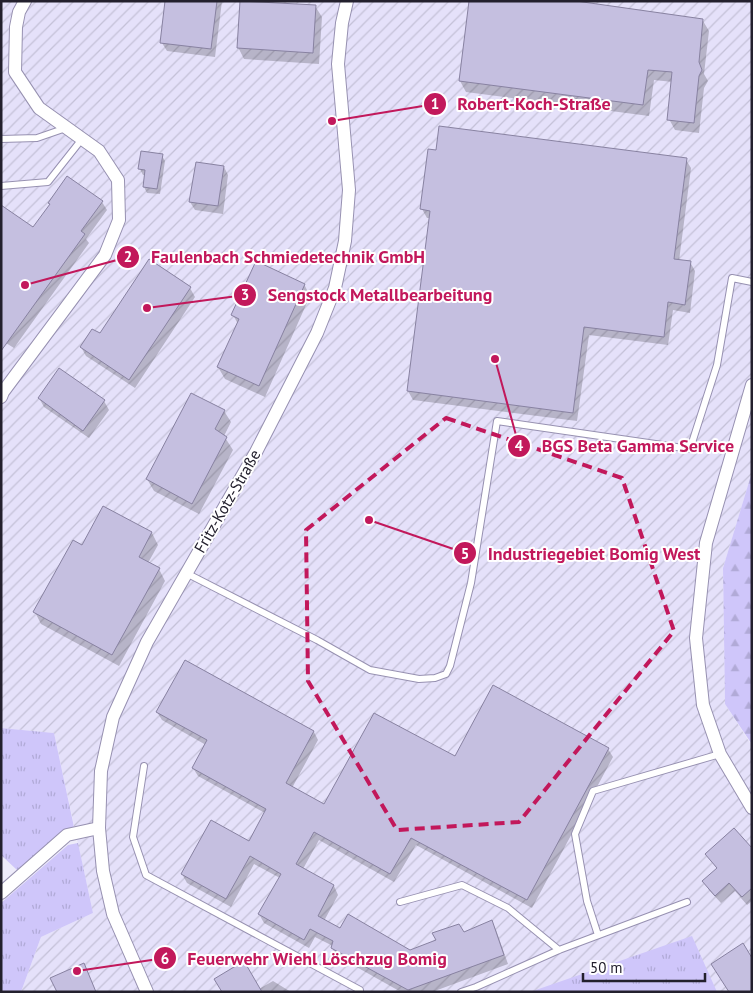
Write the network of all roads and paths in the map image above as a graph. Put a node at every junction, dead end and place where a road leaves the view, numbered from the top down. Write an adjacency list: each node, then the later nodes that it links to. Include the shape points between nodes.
1 (25, 1): 3 (street, via 16,27 15,72 39,108)
2 (347, 1): 10 (street, Fritz-Kotz-Straße, via 338,64 349,190 345,241 335,288 317,333 256,452)
3 (66, 128): 4 (lane, via 38,138); 5 (street)
4 (1, 139)
5 (82, 139): 6 (lane, via 48,182); 9 (street, via 99,151 118,180 120,220 105,255)
6 (1, 186)
7 (752, 282): 10 (lane, via 732,278 717,365 690,449 497,421 470,583 446,674 419,679 370,670)
8 (752, 385): 11 (street, via 706,543 696,638 703,705)
9 (1, 397)
10 (186, 574): 14 (street, Fritz-Kotz-Straße, via 147,642 113,717 101,771)
11 (720, 754): 13 (street); 18 (lane, via 593,791 575,834 587,901)
12 (144, 766): 21 (lane, via 133,837 146,875)
13 (752, 808)
14 (99, 828): 15 (street, via 68,836); 20 (street, Fritz-Kotz-Straße, via 103,872 112,914)
15 (1, 893)
16 (400, 902): 19 (lane, via 462,884 508,908)
17 (687, 902): 18 (lane)
18 (598, 935): 19 (lane)
19 (559, 950): 22 (lane)
20 (147, 992)
21 (360, 992)
22 (461, 992)

